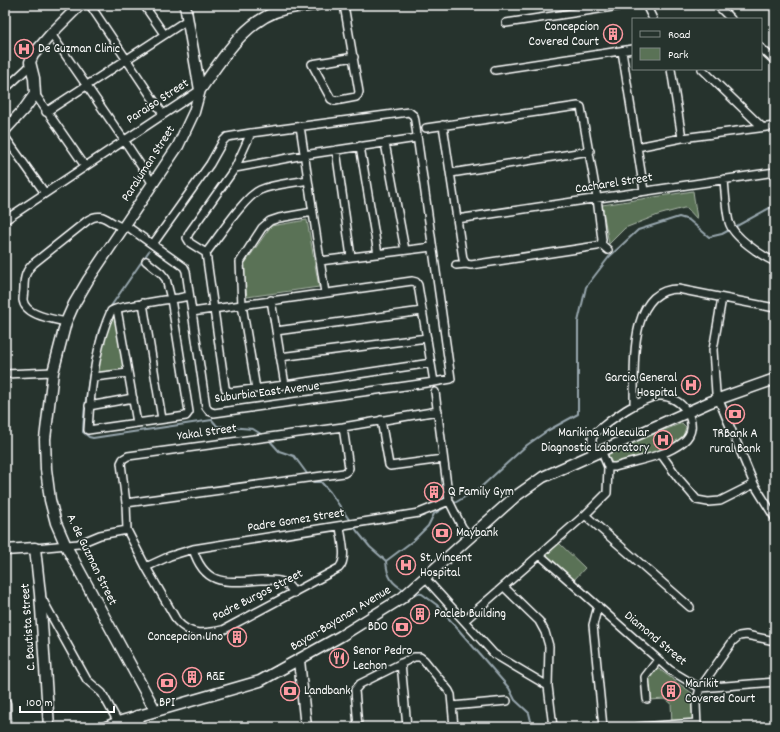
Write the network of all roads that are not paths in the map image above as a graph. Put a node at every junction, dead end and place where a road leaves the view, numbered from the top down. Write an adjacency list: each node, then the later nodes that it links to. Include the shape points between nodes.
1 (80, 5): 15 (street)
2 (90, 5): 21 (street)
3 (144, 5): 16 (street)
4 (185, 5): 13 (street, Paraluman Street)
5 (316, 5): 10 (street, Paraiso Street)
6 (344, 5): 20 (street)
7 (626, 5): 14 (street)
8 (646, 5): 11 (street)
9 (717, 5): 12 (street)
10 (284, 7): 29 (street, Paraiso Street, via 258,22 241,36)
11 (652, 18)
12 (730, 18)
13 (187, 20): 16 (street); 29 (street, Paraluman Street)
14 (506, 23)
15 (51, 34): 23 (street, via 32,55); 27 (street)
16 (164, 34): 21 (street)
17 (632, 49): 19 (street)
18 (762, 49): 22 (street)
19 (622, 51): 24 (street); 46 (street)
20 (354, 57): 20 (street, via 358,95 335,101 331,99 312,64)
21 (126, 60): 27 (street); 32 (street)
22 (775, 61)
23 (31, 64): 28 (street); 30 (street)
24 (495, 70)
25 (671, 70): 42 (street)
26 (703, 70): 36 (street)
27 (86, 86): 31 (street); 43 (street)
28 (5, 89)
29 (200, 90): 32 (street, Paraiso Street); 56 (street, Paraluman Street, via 183,137)
30 (34, 94): 31 (street); 38 (street)
31 (46, 112): 50 (street)
32 (163, 114): 43 (street, Paraiso Street)
33 (443, 125): 37 (street); 48 (street, via 578,106 581,107); 52 (street)
34 (300, 126): 39 (street); 41 (street, via 409,112 415,121); 49 (street)
35 (775, 126): 36 (street)
36 (762, 127): 42 (street)
37 (426, 128)
38 (5, 130)
39 (251, 133): 51 (street); 64 (street, via 227,137 223,141 210,164)
40 (5, 137): 58 (street)
41 (417, 138): 44 (street); 66 (street)
42 (682, 138): 46 (street)
43 (124, 140): 50 (street, Paraiso Street); 56 (street)
44 (385, 143): 45 (street); 67 (street)
45 (360, 146): 47 (street); 70 (street)
46 (637, 147): 57 (street)
47 (336, 150): 49 (street); 71 (street)
48 (590, 151): 52 (street); 59 (street)
49 (304, 155): 51 (street); 55 (street)
50 (84, 166): 58 (street, Paraiso Street)
51 (235, 168): 69 (street, via 188,233 190,243)
52 (451, 172): 62 (street)
53 (775, 172): 54 (street, Cacharel Street)
54 (724, 179): 57 (street, Cacharel Street); 74 (street, via 731,227 760,254)
55 (308, 180): 60 (street); 69 (street, via 266,188 255,193 243,204)
56 (153, 184): 63 (street, Paraluman Street)
57 (644, 191): 59 (street, Cacharel Street)
58 (45, 193): 61 (street, Paraiso Street)
59 (597, 198): 62 (street, Cacharel Street); 65 (street)
60 (313, 212): 73 (street); 83 (street, via 274,219 262,228 240,262)
61 (5, 220)
62 (457, 220): 75 (street)
63 (123, 226): 64 (street, Suburbia East Avenue); 89 (street, Paraluman Street, via 80,292); 89 (street, via 100,216 91,218 26,271 23,301 27,308 34,314)
64 (153, 244): 78 (street, Suburbia East Avenue, via 184,267)
65 (601, 244): 68 (street); 75 (street)
66 (432, 246): 67 (street); 99 (street, Suburbia East Avenue, via 451,379)
67 (405, 250): 70 (street)
68 (608, 250)
69 (206, 253): 84 (street)
70 (378, 254): 71 (street)
71 (351, 257): 73 (street)
72 (146, 261): 80 (street, via 164,275)
73 (320, 261): 77 (street)
74 (775, 262)
75 (466, 264): 76 (street)
76 (456, 265)
77 (325, 293): 81 (street); 87 (street, via 412,281 418,285)
78 (189, 296): 80 (street); 88 (street, Suburbia East Avenue)
79 (722, 298): 85 (street); 104 (street, via 713,350); 105 (street, via 674,289 662,293 647,304 638,330)
80 (171, 299): 82 (street); 109 (street, via 189,412 186,416)
81 (271, 300): 83 (street); 90 (street)
82 (143, 303): 86 (street); 109 (street)
83 (242, 304): 84 (street); 101 (street)
84 (214, 308): 88 (street); 101 (street, via 226,390 230,392)
85 (775, 308)
86 (117, 309): 95 (street); 97 (street, via 111,311 102,334)
87 (422, 311): 90 (street); 91 (street)
88 (192, 312): 99 (street, Suburbia East Avenue, via 206,407 214,413)
89 (66, 322): 94 (street, A. de Guzman Street)
90 (276, 331): 92 (street)
91 (427, 338): 92 (street); 93 (street)
92 (280, 357): 100 (street)
93 (431, 363): 99 (street); 100 (street)
94 (53, 372): 96 (street); 125 (street, A. de Guzman Street, via 45,434 46,469 51,506)
95 (128, 373): 97 (street); 103 (street)
96 (5, 374)
97 (94, 377): 106 (street)
98 (775, 379): 104 (street, Bayan-Bayanan Avenue)
99 (434, 382)
100 (285, 385): 101 (street)
101 (256, 389)
102 (435, 392): 107 (street)
103 (133, 398): 106 (street); 111 (street)
104 (717, 399): 108 (street, Bayan-Bayanan Avenue); 117 (street)
105 (634, 404): 108 (street, via 659,396 668,397 681,404); 113 (street, via 596,432 592,438)
106 (89, 406): 111 (street, via 88,430)
107 (438, 411): 110 (street, Yakal Street); 115 (street)
108 (688, 412): 113 (street, Bayan-Bayanan Avenue); 114 (street, via 691,432 685,441)
109 (162, 419): 111 (street)
110 (381, 420): 112 (street, Yakal Street); 115 (street, via 390,466)
111 (137, 423)
112 (343, 427): 118 (street, Yakal Street, via 128,456 121,463); 118 (street, via 349,468 344,473)
113 (596, 452): 116 (street); 124 (street, Bayan-Bayanan Avenue, via 534,483)
114 (661, 454): 116 (street); 117 (street, via 697,500 720,501)
115 (443, 459): 119 (street)
116 (608, 467): 120 (street, via 607,493)
117 (754, 484): 121 (street)
118 (126, 504): 123 (street, Yakal Street)
119 (450, 504): 122 (street, Padre Gomez Street, via 419,513); 124 (street)
120 (585, 514): 129 (street); 136 (street)
121 (775, 518)
122 (340, 526): 127 (street, Padre Gomez Street); 133 (street, Padre Burgos Street, via 343,563 339,568)
123 (127, 530): 125 (street, via 100,535); 130 (street, Padre Burgos Street)
124 (470, 537): 131 (street, Bayan-Bayanan Avenue)
125 (66, 546): 126 (street); 149 (street, A. de Guzman Street)
126 (35, 548): 128 (street); 134 (street, C. Bautista Street)
127 (194, 549): 130 (street, Padre Gomez Street); 133 (street, via 200,565 206,573 216,579 229,582 282,581)
128 (5, 550)
129 (540, 555): 132 (street); 135 (street, Diamond Street)
130 (146, 567): 133 (street, Padre Burgos Street, via 177,621 193,632 205,634 224,630)
131 (425, 578): 137 (street); 139 (street, Bayan-Bayanan Avenue, via 402,598)
132 (504, 587): 137 (street); 143 (street, via 539,622 545,632 549,646)
133 (294, 592)
134 (40, 594): 151 (street, via 87,680 102,693); 154 (street, C. Bautista Street)
135 (598, 606): 140 (street, Diamond Street); 162 (street, via 593,625)
136 (690, 607)
137 (464, 621): 143 (street, via 494,654)
138 (775, 641): 144 (street, via 739,636)
139 (299, 660): 149 (street, Bayan-Bayanan Avenue, via 260,681); 157 (street)
140 (658, 660): 144 (street, Diamond Street); 145 (street, via 645,677)
141 (401, 663): 148 (street, via 414,657 424,660 447,687); 158 (street, via 360,684 355,690); 159 (street)
142 (775, 682): 144 (street)
143 (548, 686): 161 (street)
144 (700, 688): 152 (street, via 696,704)
145 (647, 699)
146 (507, 701): 148 (street)
147 (5, 703): 153 (street)
148 (452, 706): 160 (street)
149 (155, 710): 150 (street, Bayan-Bayanan Avenue)
150 (137, 716): 151 (street, Bayan-Bayanan Avenue); 156 (street)
151 (118, 722): 155 (street, Bayan-Bayanan Avenue)
152 (697, 725): 164 (street)
153 (6, 727)
154 (49, 727)
155 (106, 727)
156 (138, 727)
157 (306, 727)
158 (358, 727)
159 (407, 727)
160 (454, 727)
161 (553, 727)
162 (603, 727)
163 (638, 727): 164 (street)
164 (648, 727)

